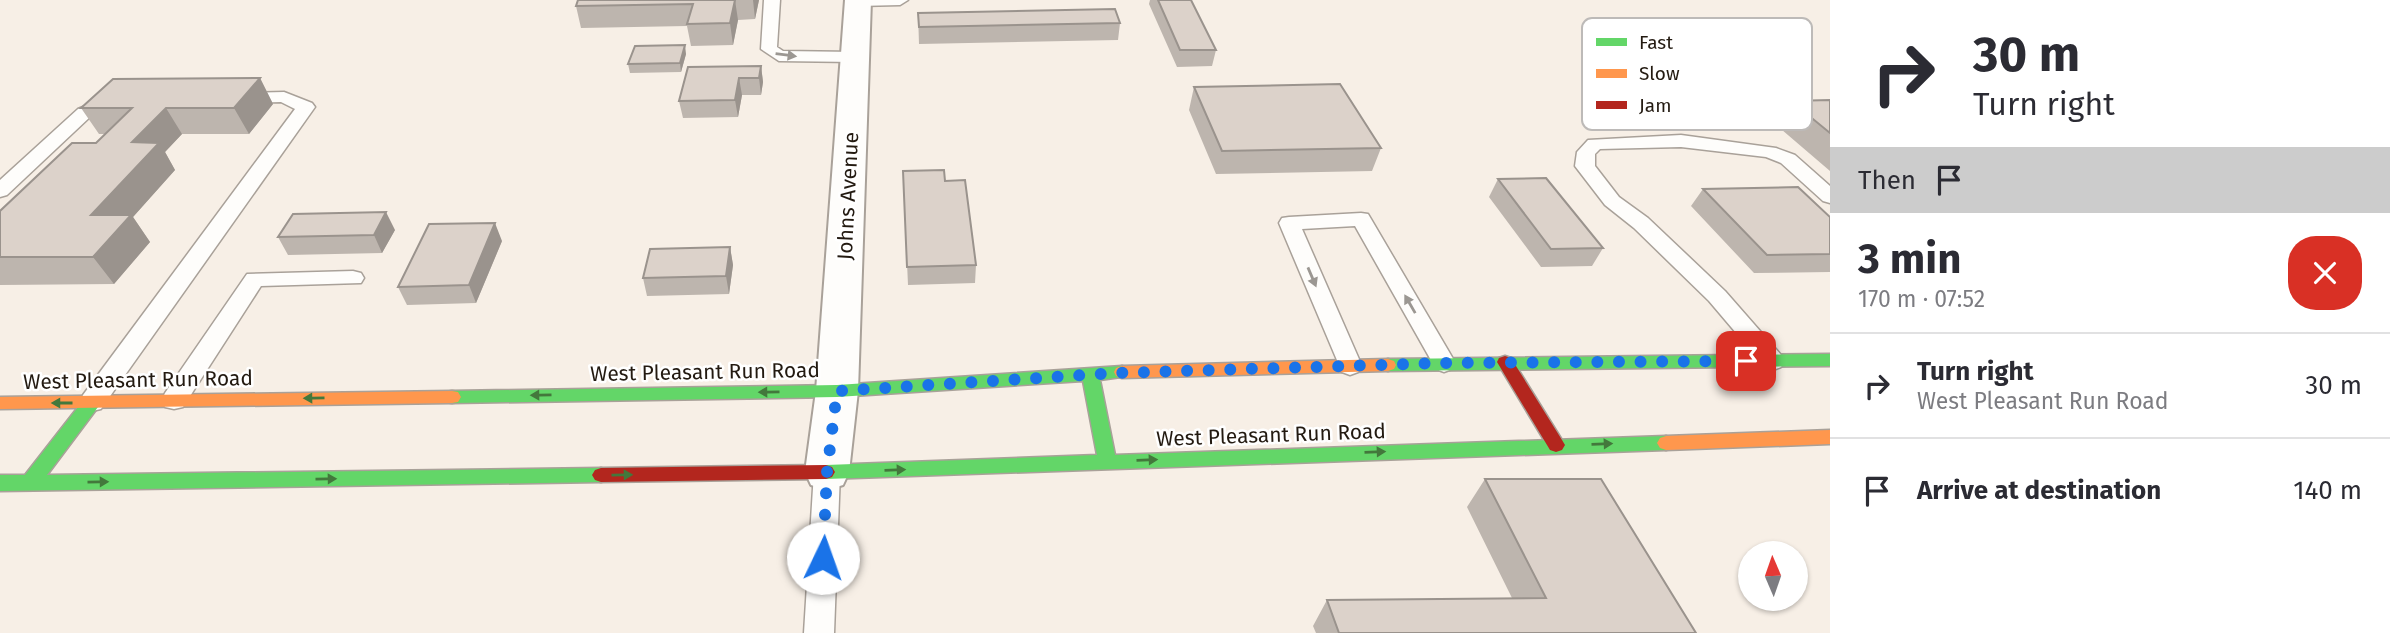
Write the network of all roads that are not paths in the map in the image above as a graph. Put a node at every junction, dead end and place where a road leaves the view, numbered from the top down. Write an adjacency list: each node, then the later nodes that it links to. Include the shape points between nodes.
1 (772, 0): 4 (lane, one-way to 4, via 772,52 779,56)
2 (900, 0): 3 (lane)
3 (858, 1): 4 (street, Johns Avenue)
4 (855, 57): 16 (street, Johns Avenue)
5 (218, 98): 18 (lane, via 284,97 306,107)
6 (127, 100): 7 (lane, via 114,100 84,113)
7 (0, 191)
8 (1830, 197): 11 (lane, via 1788,159 1769,152 1681,141 1595,144 1586,152 1585,166 1612,201 1717,296)
9 (353, 278): 17 (lane, via 254,279)
10 (1830, 360): 11 (main road, West Pleasant Run Road)
11 (1773, 361): 12 (main road, West Pleasant Run Road)
12 (1505, 362): 13 (main road, West Pleasant Run Road); 21 (main road)
13 (1444, 363): 14 (main road, West Pleasant Run Road); 14 (lane, one-way to 14, via 1361,219 1289,223)
14 (1350, 366): 15 (main road, West Pleasant Run Road)
15 (1090, 373): 16 (main road, West Pleasant Run Road); 22 (main road)
16 (837, 391): 17 (main road, West Pleasant Run Road, one-way to 17); 23 (street, Johns Avenue)
17 (174, 400): 18 (main road, West Pleasant Run Road)
18 (92, 402): 19 (main road, West Pleasant Run Road, one-way to 19); 25 (main road)
19 (0, 403)
20 (1830, 437): 21 (main road, West Pleasant Run Road, one-way to 20)
21 (1556, 445): 22 (main road, West Pleasant Run Road, one-way to 21)
22 (1107, 462): 23 (main road, West Pleasant Run Road, one-way to 22)
23 (827, 472): 25 (main road, West Pleasant Run Road, one-way to 23); 26 (lane)
24 (0, 483): 25 (main road, West Pleasant Run Road)
25 (30, 483)
26 (819, 633)

